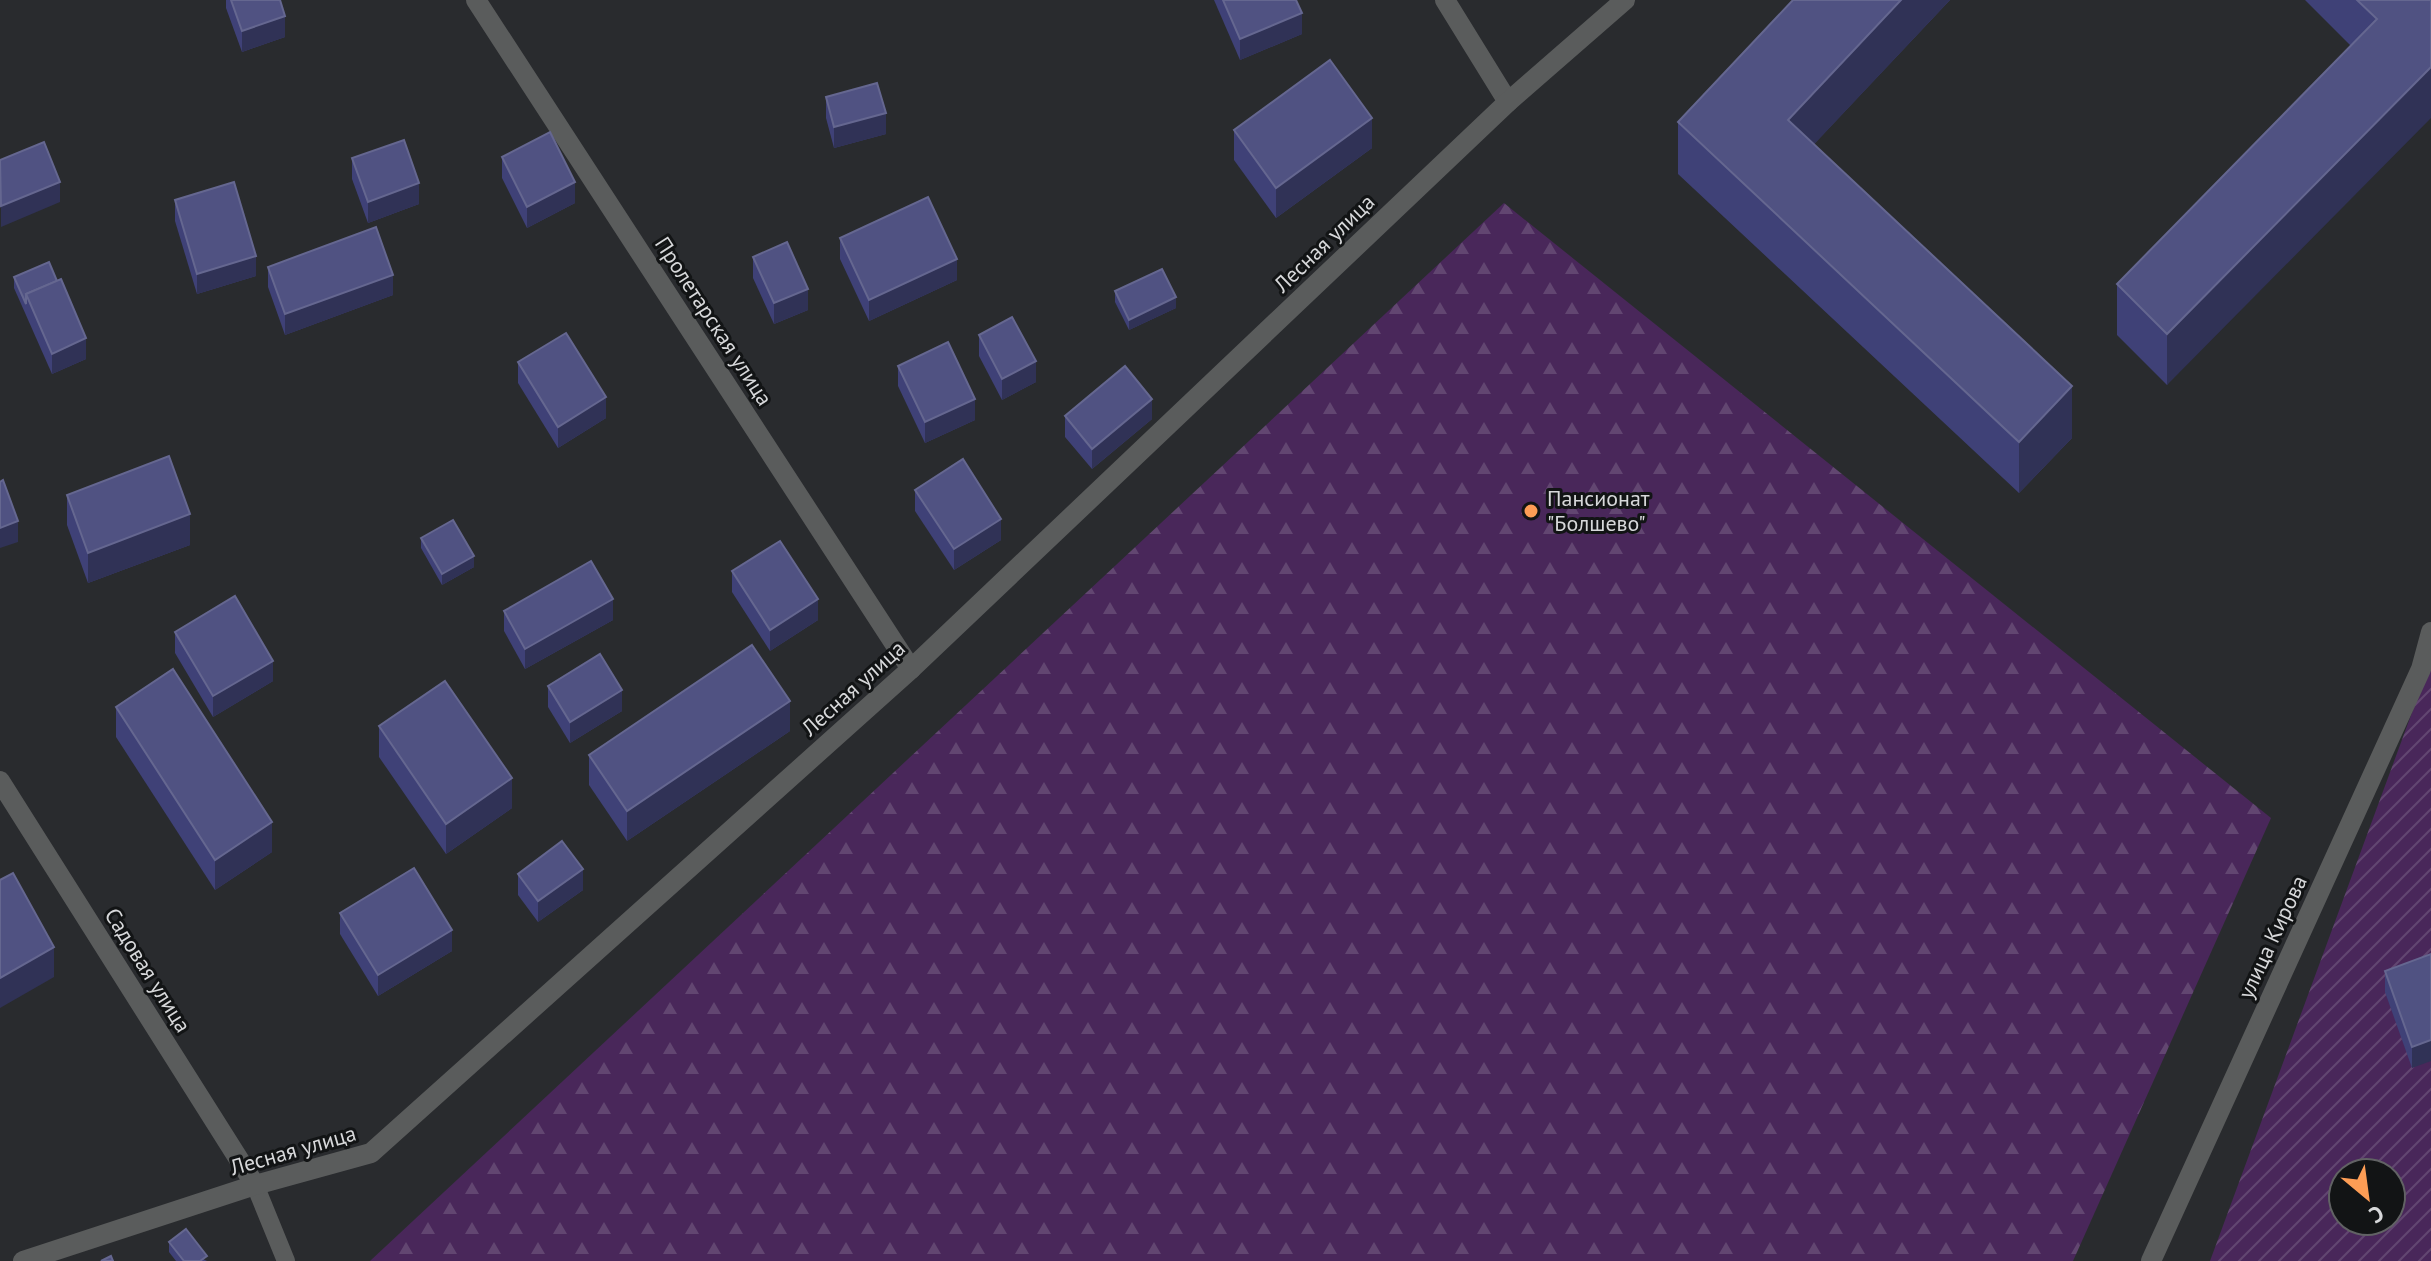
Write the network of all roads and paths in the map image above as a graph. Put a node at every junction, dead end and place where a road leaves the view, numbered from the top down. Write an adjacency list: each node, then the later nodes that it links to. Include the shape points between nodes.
1 (476, 0): 6 (street, Пролетарская улица)
2 (1445, 0): 4 (street)
3 (1625, 0): 4 (street, Лесная улица)
4 (1508, 102): 6 (street, Лесная улица)
5 (2431, 634): 11 (street, улица Кирова, via 2421,669)
6 (911, 669): 8 (street, Лесная улица, via 371,1153)
7 (0, 781): 8 (street, Садовая улица)
8 (255, 1185): 9 (street, Лесная улица); 10 (lane)
9 (23, 1261)
10 (286, 1261)
11 (2151, 1261)

